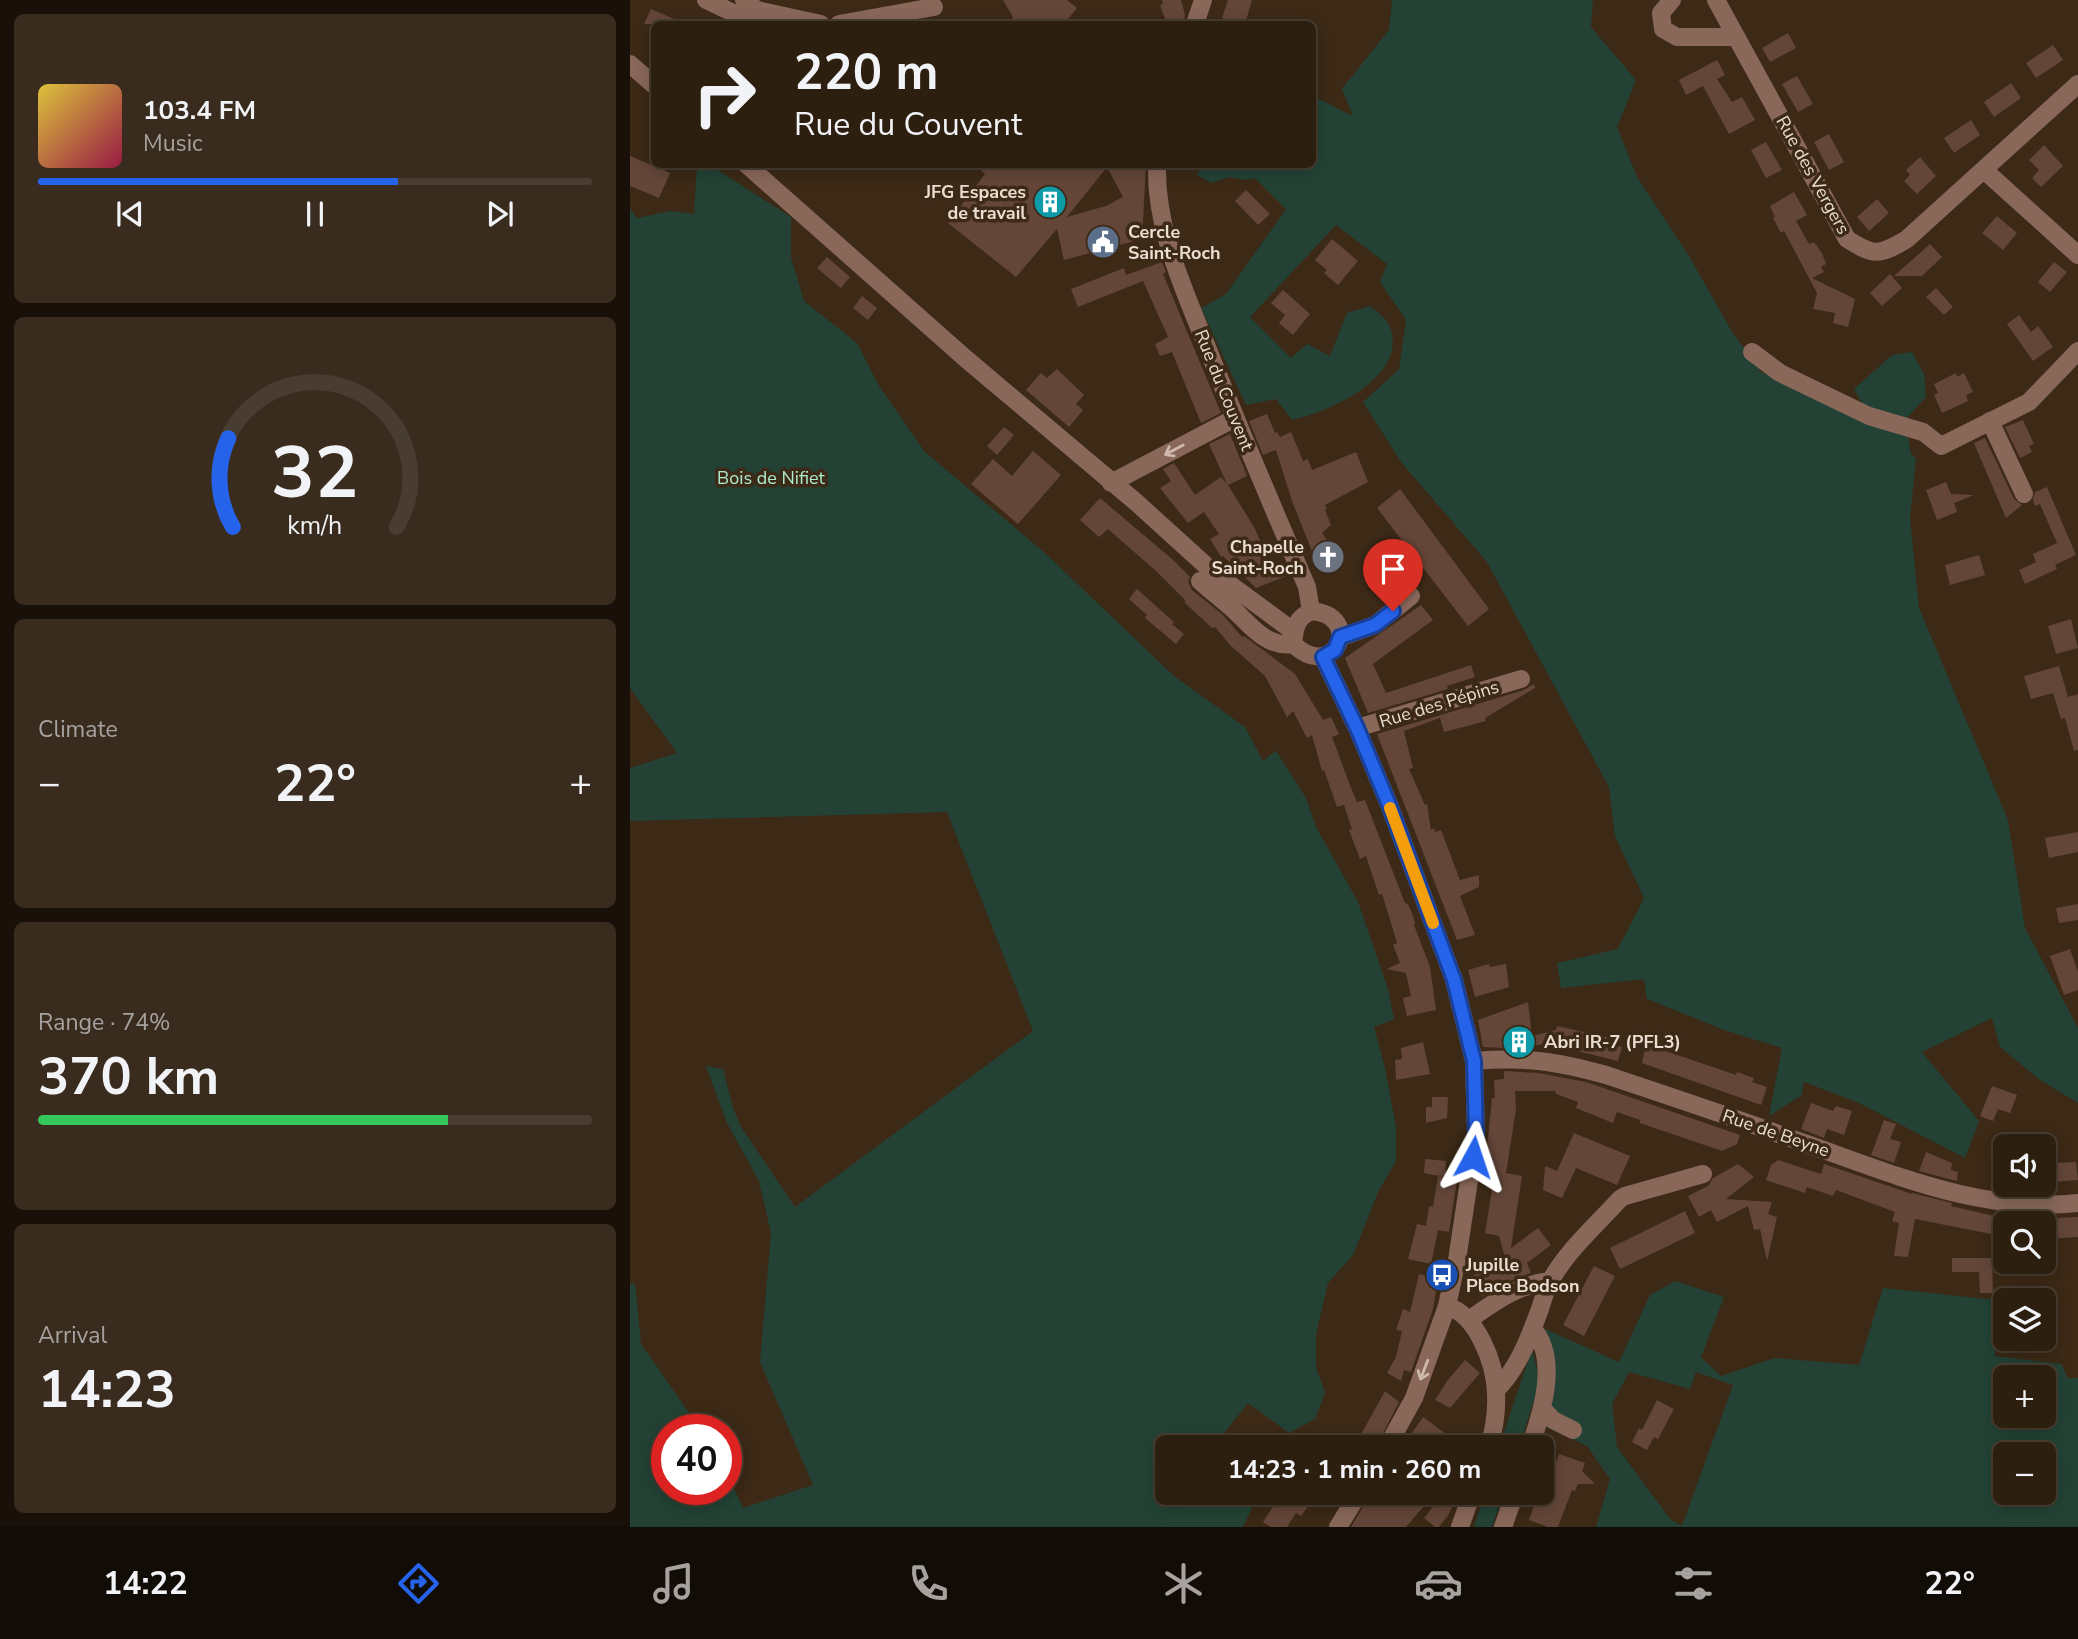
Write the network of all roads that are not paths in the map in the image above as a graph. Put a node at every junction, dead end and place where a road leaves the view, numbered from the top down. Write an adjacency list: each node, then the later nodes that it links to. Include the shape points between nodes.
1 (706, 0): 6 (street)
2 (744, 0): 7 (street, via 757,10)
3 (1672, 0): 10 (street, via 1661,13 1663,29 1677,37)
4 (1716, 0): 10 (street, Rue des Vergers)
5 (941, 4): 8 (street); 9 (street)
6 (750, 21)
7 (807, 21)
8 (854, 21)
9 (899, 21)
10 (1736, 37): 16 (street, Rue des Vergers, via 1847,239 1866,251 1886,251 1907,239)
11 (630, 64): 12 (street)
12 (651, 82)
13 (2078, 84): 16 (street, Rue des Vergers)
14 (750, 168): 22 (street)
15 (1157, 168): 20 (street, Rue du Couvent, via 1166,243)
16 (1984, 170): 17 (street)
17 (2078, 255)
18 (2078, 351): 21 (street, via 2029,402)
19 (1752, 352): 21 (street, via 1780,373 1869,416 1923,432 1941,446)
20 (1234, 418): 22 (street, one-way to 22); 26 (street, Rue du Couvent, via 1307,587)
21 (1990, 421): 23 (street)
22 (1111, 483): 28 (street)
23 (2024, 494)
24 (1200, 581): 28 (street, via 1274,643 1283,645)
25 (1411, 596): 27 (street, via 1375,625)
26 (1311, 611): 27 (street, via 1326,612 1338,622); 28 (street, via 1301,616)
27 (1340, 637): 29 (street, via 1335,650)
28 (1293, 638): 29 (street, via 1304,654)
29 (1323, 657): 31 (street)
30 (1521, 680): 31 (street, Rue des Pépins)
31 (1357, 728): 32 (street, via 1454,980)
32 (1474, 1061): 34 (street, Rue de Beyne, via 1528,1058 1606,1075 1969,1198 2043,1206); 36 (street, via 1476,1134)
33 (1703, 1174): 35 (street, via 1619,1199)
34 (2078, 1203)
35 (1550, 1281): 37 (street, via 1530,1283); 38 (street)
36 (1447, 1306): 37 (street); 42 (street, one-way to 42, via 1414,1398)
37 (1469, 1320): 39 (street, via 1488,1355)
38 (1532, 1329): 39 (street, via 1508,1378); 40 (street, via 1544,1353)
39 (1496, 1390): 43 (street)
40 (1543, 1409): 41 (street); 44 (street)
41 (1573, 1430)
42 (1394, 1435)
43 (1491, 1435)
44 (1534, 1435)
45 (1352, 1505): 48 (street)
46 (1468, 1505): 49 (street)
47 (1511, 1505): 50 (street)
48 (1338, 1527)
49 (1460, 1527)
50 (1503, 1527)

